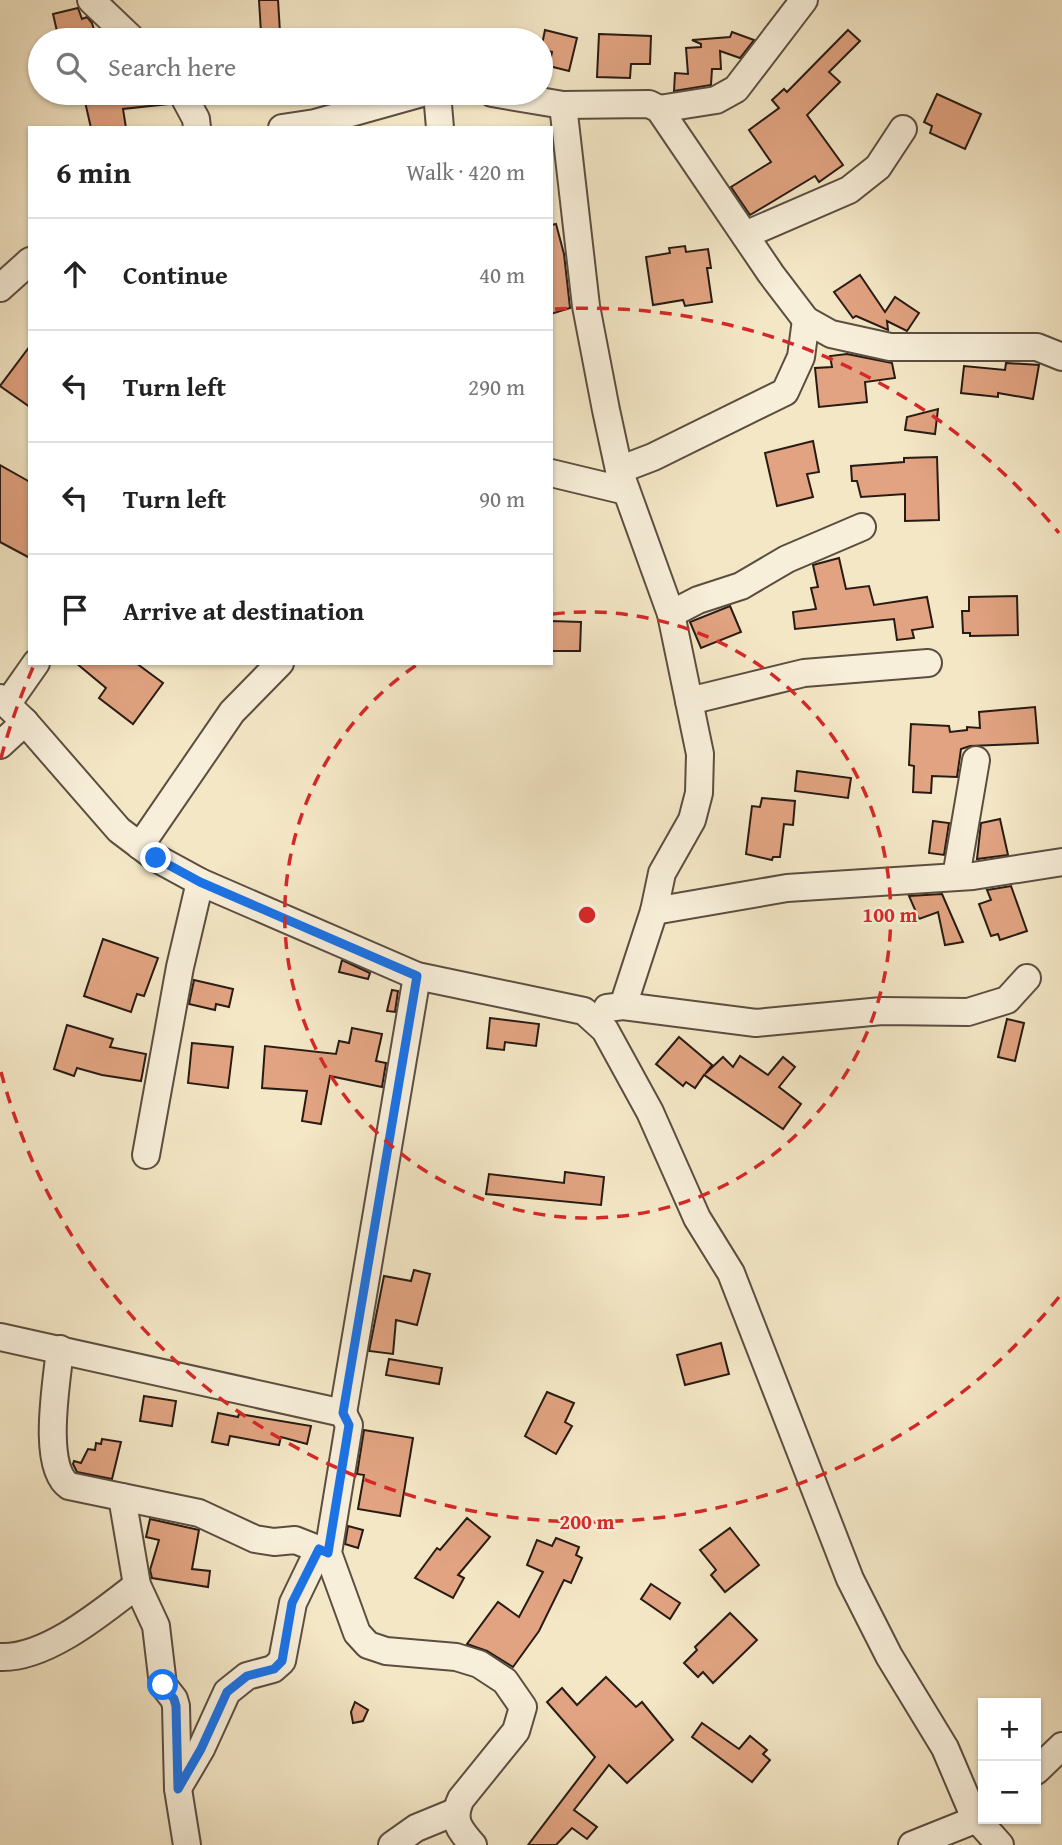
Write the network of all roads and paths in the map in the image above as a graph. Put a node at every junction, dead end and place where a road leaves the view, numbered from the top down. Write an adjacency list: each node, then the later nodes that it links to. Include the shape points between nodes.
1 (91, 0): 3 (street)
2 (804, 0): 9 (street, via 736,89 716,100)
3 (120, 28)
4 (553, 103): 8 (street)
5 (188, 105): 10 (street)
6 (380, 105): 11 (street)
7 (438, 105): 12 (street)
8 (563, 105): 9 (street, via 649,104); 20 (street, via 586,306)
9 (659, 109): 14 (street)
10 (197, 126)
11 (293, 126)
12 (440, 126)
13 (903, 129): 14 (street, via 878,167 849,190)
14 (745, 235): 17 (street)
15 (28, 263): 16 (street)
16 (0, 288)
17 (806, 320): 18 (street, via 831,334 890,347 1037,346); 20 (street, via 802,357 785,392 653,457)
18 (1062, 357)
19 (553, 473): 20 (street)
20 (622, 480): 22 (street)
21 (862, 527): 22 (street, via 787,559 741,586)
22 (671, 614): 26 (street)
23 (928, 663): 26 (street, via 804,673)
24 (35, 665): 27 (street)
25 (278, 665): 30 (street, via 232,712)
26 (689, 701): 34 (street, via 700,754 699,793 692,820 662,873)
27 (11, 708): 28 (street); 30 (street, via 89,799)
28 (0, 745)
29 (976, 760): 32 (street)
30 (140, 846): 33 (street)
31 (1062, 862): 32 (street)
32 (956, 877): 34 (street, via 787,888)
33 (200, 882): 35 (street); 39 (street)
34 (654, 911): 37 (street)
35 (417, 976): 38 (street); 42 (street)
36 (1027, 978): 37 (street, via 1007,1000 968,1012 882,1011 756,1023)
37 (623, 1006): 38 (street)
38 (584, 1011): 51 (street, via 605,1030 650,1112 697,1218 731,1273 850,1579)
39 (146, 1155)
40 (0, 1337): 41 (street)
41 (60, 1349): 42 (street); 43 (street, via 53,1455 57,1472 69,1486)
42 (343, 1413): 44 (street, via 349,1425)
43 (121, 1497): 44 (street, via 199,1513 255,1539 295,1540); 45 (street)
44 (324, 1551): 49 (street, via 292,1603 282,1661 274,1669 247,1676 227,1692); 50 (street, via 351,1622 368,1645 479,1664 506,1681 519,1698 523,1717 516,1731)
45 (137, 1584): 46 (street, via 79,1628 29,1654); 49 (street, via 156,1626 163,1685 174,1699)
46 (0, 1657)
47 (1062, 1746): 48 (street)
48 (1041, 1766)
49 (178, 1789): 53 (street)
50 (455, 1812): 54 (street, via 416,1828); 55 (street, via 457,1826)
51 (978, 1814): 56 (street)
52 (985, 1824): 57 (street)
53 (187, 1845)
54 (392, 1845)
55 (473, 1845)
56 (912, 1845)
57 (1000, 1845)

